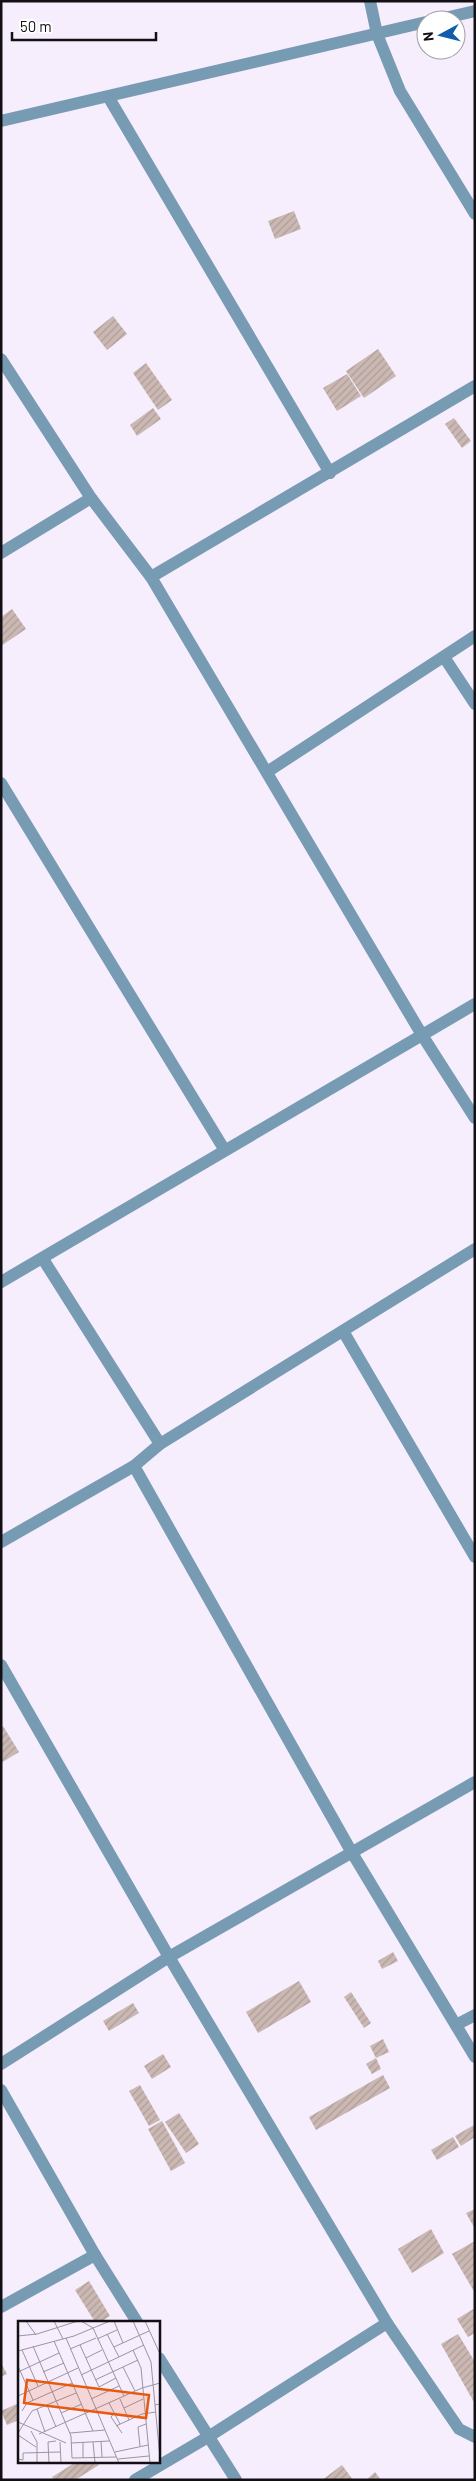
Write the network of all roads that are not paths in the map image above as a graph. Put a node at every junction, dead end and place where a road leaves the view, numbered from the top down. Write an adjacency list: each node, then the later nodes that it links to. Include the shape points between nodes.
1 (370, 1): 3 (street)
2 (416, 24): 3 (street)
3 (377, 34): 4 (street); 6 (street, via 400,91)
4 (109, 98): 5 (street); 9 (street)
5 (1, 121)
6 (475, 214)
7 (1, 359): 10 (street)
8 (475, 386): 9 (street)
9 (330, 473): 12 (street)
10 (91, 498): 11 (street); 12 (street)
11 (1, 553)
12 (151, 577): 16 (street)
13 (475, 636): 14 (street)
14 (444, 657): 15 (street); 16 (street)
15 (475, 704)
16 (266, 772): 19 (street)
17 (1, 783): 21 (street)
18 (475, 1004): 19 (street)
19 (422, 1035): 20 (street); 21 (street)
20 (475, 1118)
21 (224, 1149): 23 (street)
22 (475, 1249): 25 (street)
23 (43, 1259): 24 (street); 26 (street)
24 (1, 1282)
25 (342, 1331): 26 (street); 29 (street)
26 (160, 1444): 27 (street)
27 (134, 1466): 28 (street); 32 (street)
28 (1, 1542)
29 (475, 1557)
30 (1, 1665): 33 (street)
31 (475, 1782): 32 (street)
32 (351, 1851): 33 (street); 35 (street)
33 (169, 1957): 37 (street); 42 (street)
34 (475, 2015): 35 (street)
35 (456, 2025): 36 (street)
36 (475, 2057)
37 (1, 2064)
38 (1, 2090): 39 (street)
39 (95, 2255): 40 (street); 41 (street)
40 (1, 2307)
41 (136, 2321)
42 (387, 2323): 44 (street); 45 (street, via 459,2429)
43 (160, 2360): 44 (street)
44 (208, 2437): 46 (street); 47 (street)
45 (475, 2437)
46 (135, 2480)
47 (236, 2480)

